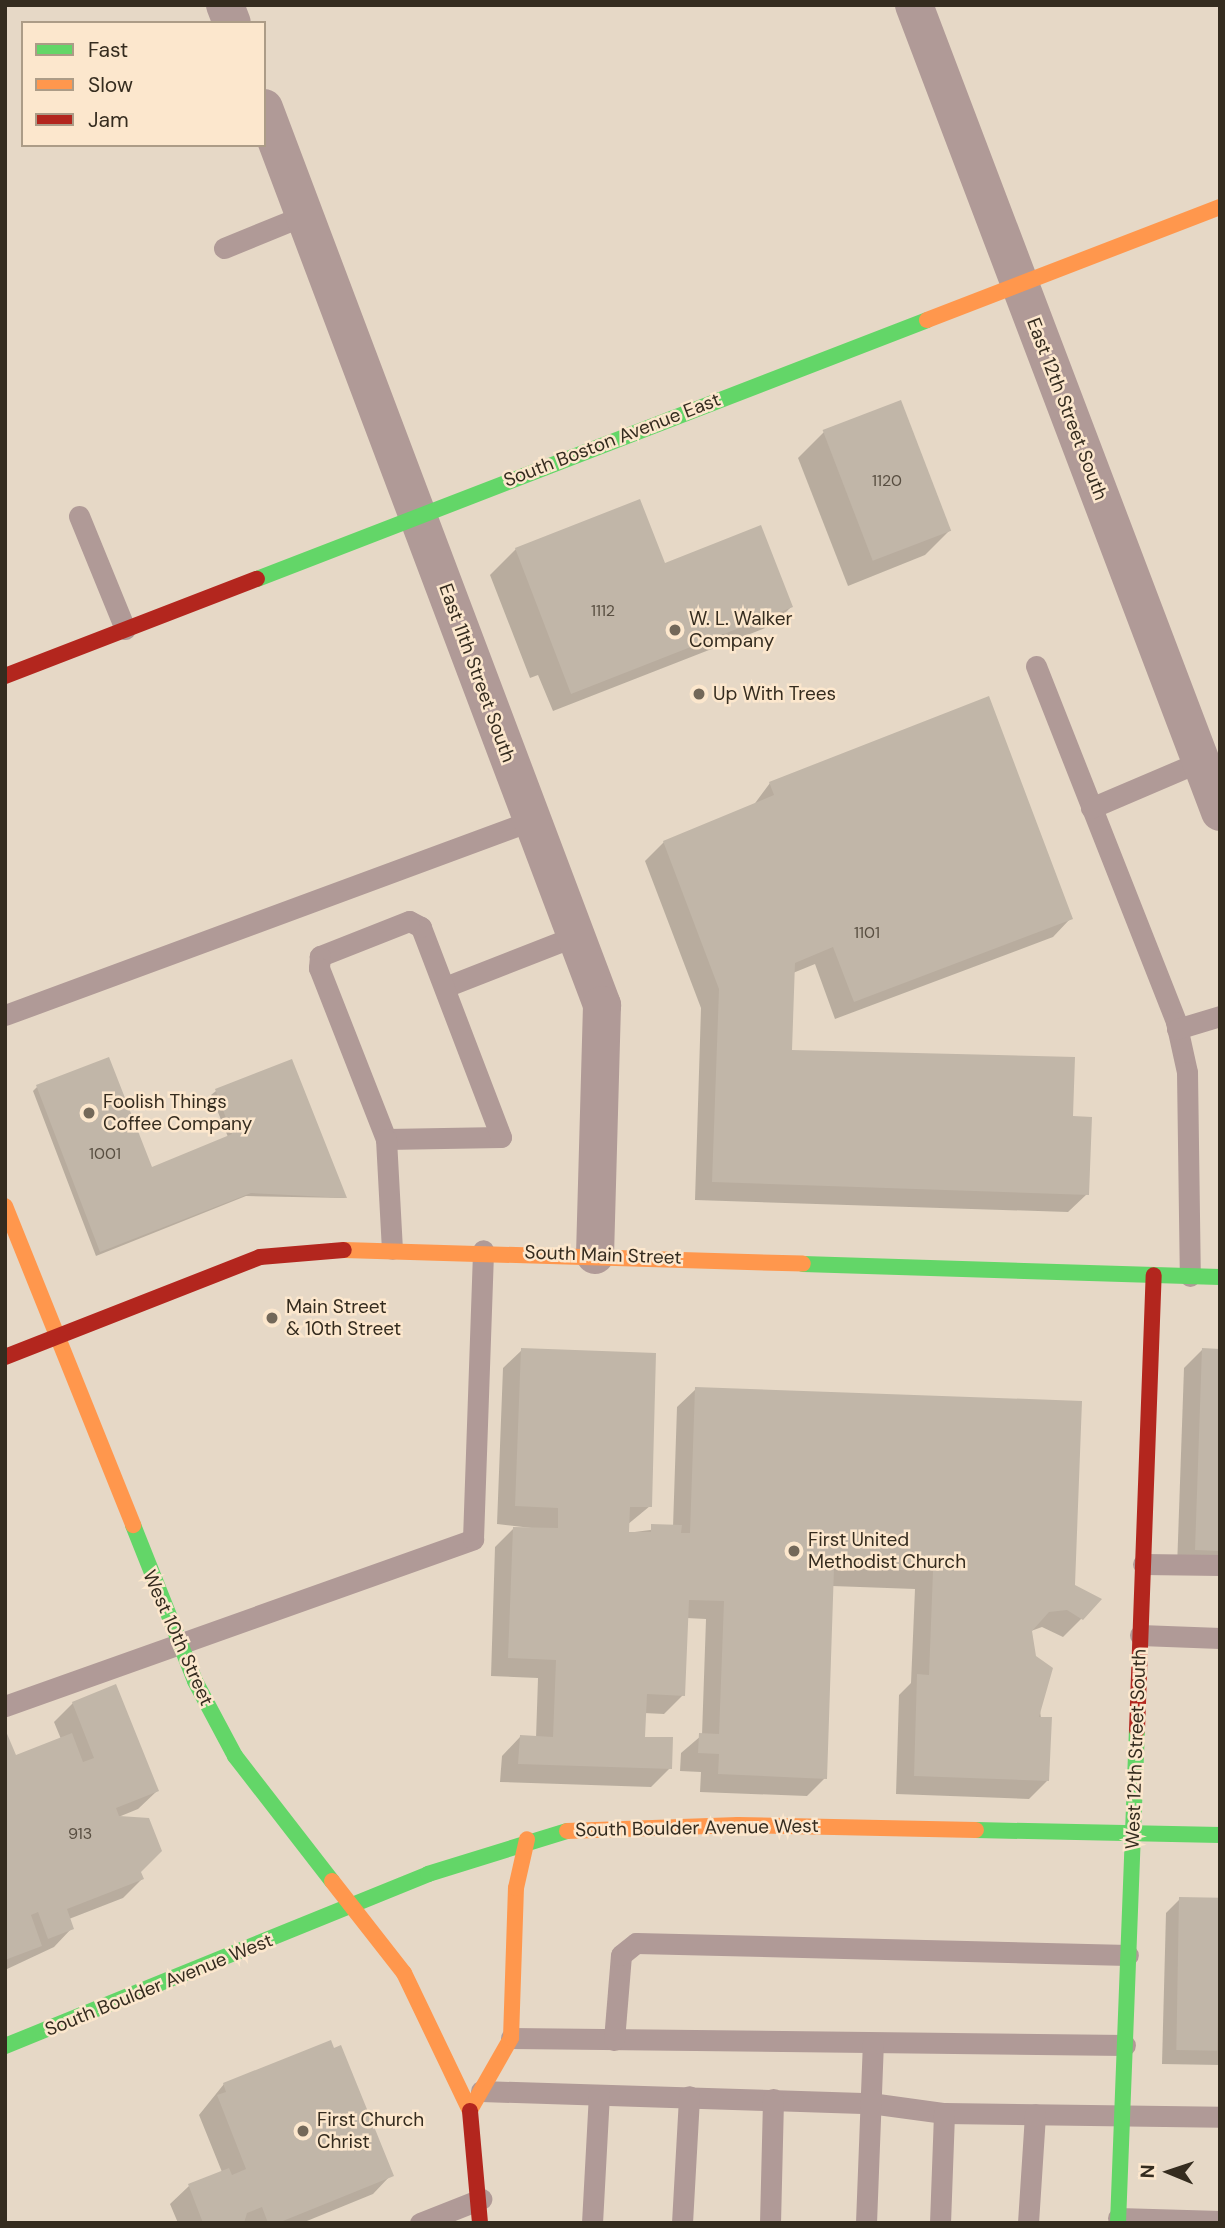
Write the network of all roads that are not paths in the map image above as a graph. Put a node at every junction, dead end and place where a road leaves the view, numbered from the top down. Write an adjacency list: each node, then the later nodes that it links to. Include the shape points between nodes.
1 (914, 5): 6 (street, East 12th Street South)
2 (266, 113): 4 (street, East 11th Street South)
3 (1220, 207): 6 (street, South Boston Avenue East)
4 (305, 215): 5 (lane); 8 (street, East 11th Street South)
5 (224, 248)
6 (1018, 282): 8 (street, South Boston Avenue East); 12 (street, East 12th Street South)
7 (79, 516): 9 (lane)
8 (419, 516): 9 (street, South Boston Avenue East); 15 (street, East 11th Street South)
9 (125, 629): 11 (street, South Boston Avenue East)
10 (1036, 666): 13 (lane)
11 (5, 676)
12 (1201, 761): 13 (lane); 14 (street, East 12th Street South)
13 (1091, 808): 20 (lane)
14 (1220, 812)
15 (533, 820): 16 (street, East 11th Street South); 18 (lane)
16 (575, 936): 17 (lane); 25 (street, East 11th Street South, via 602,1005)
17 (445, 987): 21 (lane, via 501,1137); 21 (lane, via 421,927 409,921 320,956 319,968)
18 (5, 1015)
19 (1220, 1016): 20 (lane)
20 (1177, 1029): 27 (lane, via 1187,1072)
21 (386, 1139): 23 (lane)
22 (5, 1206): 29 (street, West 10th Street)
23 (392, 1249): 24 (street, South Main Street); 29 (street, South Main Street, via 260,1257)
24 (483, 1250): 25 (street, South Main Street); 35 (lane, via 473,1539)
25 (595, 1255): 26 (street, South Main Street)
26 (1154, 1275): 27 (street, South Main Street); 31 (street, West 12th Street South)
27 (1189, 1276): 28 (street, South Main Street)
28 (1220, 1277)
29 (55, 1337): 30 (street, South Main Street); 35 (street, West 10th Street)
30 (5, 1357)
31 (1143, 1564): 32 (lane); 33 (street, West 12th Street South)
32 (1220, 1565)
33 (1140, 1635): 34 (lane); 37 (street, West 12th Street South)
34 (1220, 1638)
35 (177, 1641): 36 (lane); 40 (street, West 10th Street, via 235,1756)
36 (5, 1706)
37 (1133, 1832): 38 (street, South Boulder Avenue West); 39 (street, South Boulder Avenue West, via 738,1825 578,1828); 41 (street, West 12th Street South)
38 (1220, 1835)
39 (527, 1839): 40 (street, South Boulder Avenue West); 42 (street, via 516,1888)
40 (355, 1908): 46 (street, South Boulder Avenue West); 52 (street, West 10th Street, via 422,2001)
41 (1128, 1955): 43 (lane, via 636,1943 621,1955); 45 (street, West 12th Street South)
42 (511, 2038): 43 (lane); 47 (street)
43 (614, 2040): 44 (lane)
44 (873, 2043): 45 (lane); 51 (lane)
45 (1125, 2045): 55 (street, West 12th Street South)
46 (5, 2046)
47 (481, 2091): 48 (lane); 52 (street)
48 (599, 2095): 49 (lane); 62 (lane)
49 (689, 2096): 50 (lane); 63 (lane)
50 (773, 2099): 51 (lane); 64 (lane)
51 (870, 2103): 53 (lane); 65 (lane)
52 (470, 2110): 57 (street, West 10th Street)
53 (944, 2113): 54 (lane); 66 (lane)
54 (1035, 2114): 55 (lane); 67 (lane)
55 (1122, 2116): 56 (lane); 58 (street, West 12th Street South)
56 (1220, 2117)
57 (481, 2199): 60 (lane); 61 (street, West 10th Street)
58 (1118, 2220): 59 (lane)
59 (1220, 2221)
60 (420, 2223)
61 (480, 2223)
62 (593, 2223)
63 (682, 2223)
64 (770, 2223)
65 (866, 2223)
66 (940, 2223)
67 (1028, 2223)

